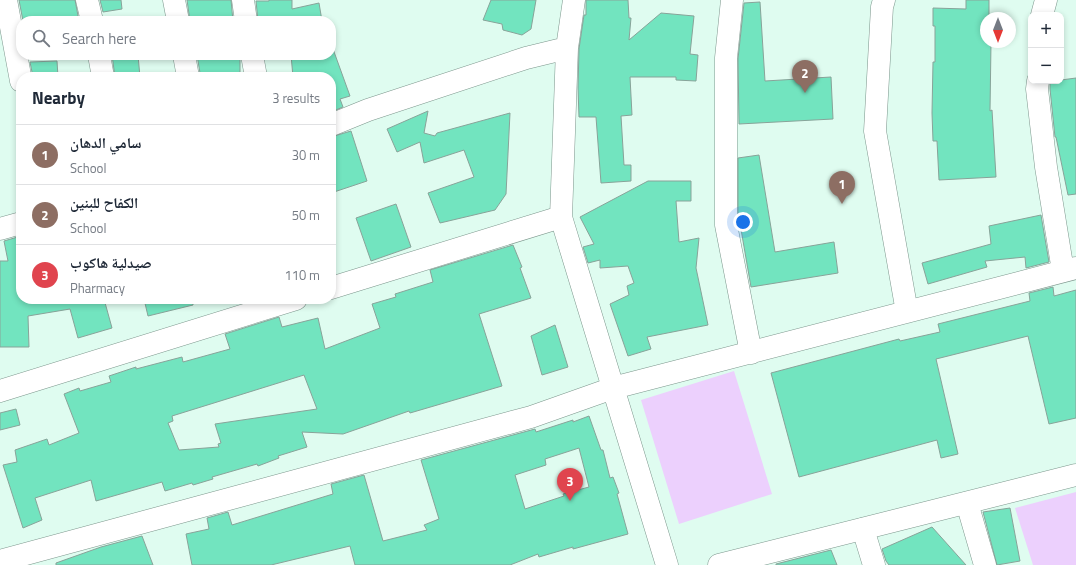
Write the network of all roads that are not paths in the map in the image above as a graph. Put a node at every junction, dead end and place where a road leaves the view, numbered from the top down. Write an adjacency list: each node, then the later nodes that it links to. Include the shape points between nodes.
1 (6, 0): 14 (street)
2 (87, 0): 10 (street)
3 (174, 0): 11 (street)
4 (243, 0): 12 (street)
5 (574, 0): 13 (street)
6 (732, 0): 32 (street, via 726,58 726,225)
7 (884, 0): 31 (street, via 875,131)
8 (1046, 0): 9 (street)
9 (1043, 12)
10 (91, 16)
11 (177, 16)
12 (245, 16)
13 (567, 48): 24 (street, via 518,61); 25 (street)
14 (16, 54)
15 (17, 60): 19 (street)
16 (99, 60): 20 (street)
17 (185, 60): 21 (street)
18 (253, 60): 22 (street)
19 (19, 72)
20 (102, 72)
21 (187, 72)
22 (255, 72)
23 (1038, 84): 28 (street, via 1046,167)
24 (336, 122)
25 (561, 217): 29 (street); 33 (street)
26 (16, 224): 27 (street)
27 (0, 229)
28 (1070, 270): 31 (street)
29 (336, 286)
30 (280, 304): 34 (street)
31 (907, 312): 32 (street)
32 (751, 353): 33 (street)
33 (613, 388): 39 (street, via 531,416); 40 (street)
34 (0, 391)
35 (1076, 475): 36 (street)
36 (967, 503): 37 (street); 43 (street)
37 (863, 529): 38 (street); 42 (street)
38 (760, 560): 41 (street)
39 (0, 561)
40 (667, 565)
41 (719, 565)
42 (874, 565)
43 (985, 565)

